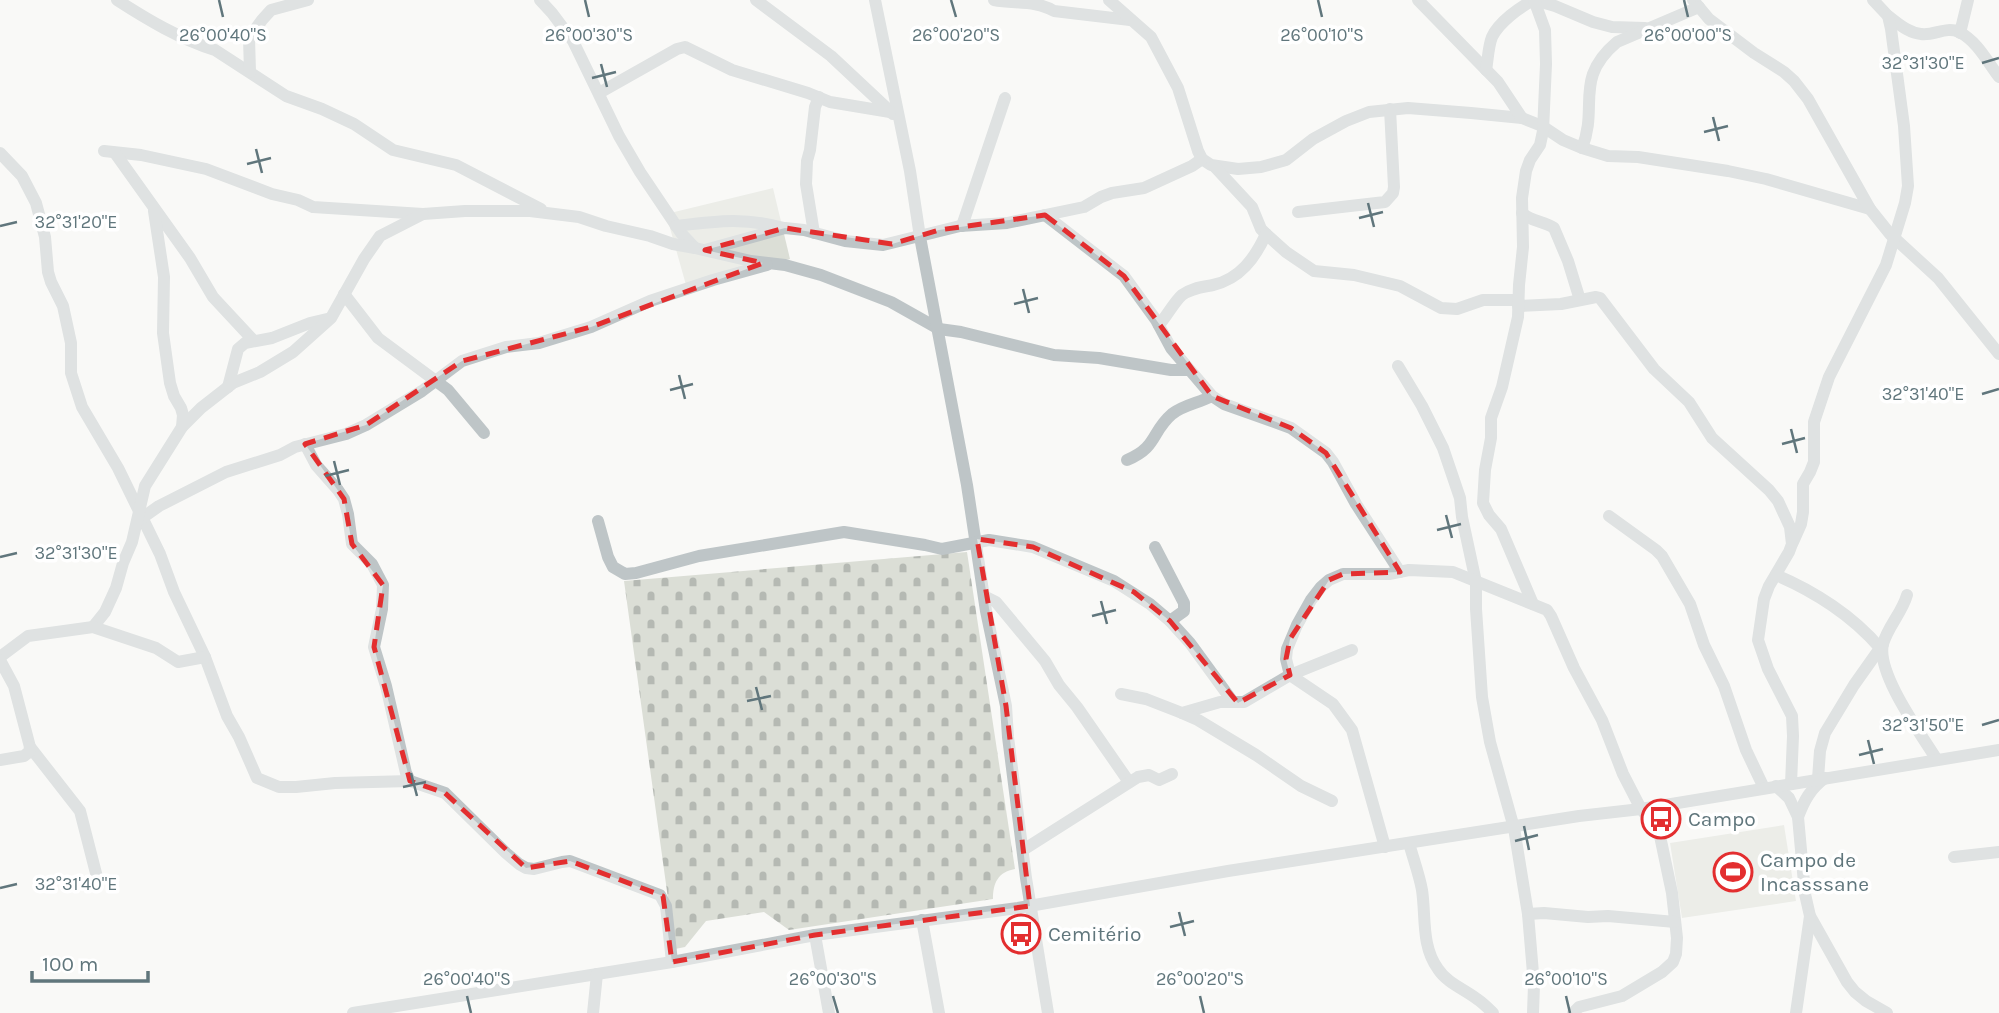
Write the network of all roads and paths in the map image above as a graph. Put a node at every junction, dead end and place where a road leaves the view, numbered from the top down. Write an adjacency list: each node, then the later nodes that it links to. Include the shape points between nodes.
1 (117, 0): 20 (street)
2 (308, 0): 20 (street, via 271,10 262,20 249,38)
3 (540, 0): 22 (street, via 573,41)
4 (756, 0): 26 (street, via 831,56)
5 (875, 0): 26 (street)
6 (994, 0): 15 (street, via 1028,1 1054,11)
7 (1109, 0): 15 (street)
8 (1418, 0): 19 (street)
9 (1534, 0): 12 (street); 17 (street); 19 (street, via 1494,34)
10 (1873, 0): 14 (street)
11 (1968, 0): 18 (street)
12 (1560, 3): 16 (street, via 1593,22); 17 (street)
13 (1696, 4): 16 (street, via 1686,14); 34 (street, via 1730,36 1794,81)
14 (1888, 16): 18 (street, via 1910,32); 46 (street, via 1905,126 1908,186)
15 (1130, 20): 31 (street, via 1158,48 1178,88)
16 (1648, 29): 29 (street, via 1618,42 1593,72)
17 (1545, 30): 28 (street)
18 (1960, 33): 21 (street, via 1974,43)
19 (1486, 70): 27 (street)
20 (250, 72): 37 (street, via 286,96 354,124 393,150 456,165)
21 (1999, 77)
22 (599, 93): 23 (street, via 685,47 732,70); 40 (street, via 619,136)
23 (819, 97): 26 (street); 43 (street, via 806,184)
24 (1005, 98): 41 (street)
25 (1390, 109): 27 (street); 32 (street, via 1346,121 1279,164 1238,169); 35 (street, via 1394,187 1385,202)
26 (895, 115): 45 (street)
27 (1521, 118): 28 (street)
28 (1542, 126): 29 (street); 38 (street, via 1542,138 1527,171)
29 (1582, 148): 34 (street, via 1608,156 1766,179)
30 (0, 153): 66 (street, via 22,176 36,203 48,272 64,306 71,373 82,407)
31 (1202, 159): 32 (street); 39 (street, via 1143,188)
32 (1214, 166): 44 (street, via 1252,207)
33 (154, 207): 36 (street, via 110,152 206,169 313,207); 55 (street, via 213,296); 62 (street, via 163,277 163,333)
34 (1870, 209): 46 (street)
35 (1298, 212)
36 (423, 214): 37 (street, via 509,210); 49 (street, via 380,236)
37 (551, 214): 47 (street)
38 (1522, 214): 50 (street, via 1554,228); 51 (street)
39 (1045, 215): 41 (street); 53 (street, via 1124,276)
40 (676, 226): 42 (street, via 733,219); 47 (street)
41 (962, 226): 45 (street)
42 (785, 228): 43 (street); 47 (street)
43 (814, 233): 45 (street, via 845,242 883,245)
44 (1266, 234): 51 (street, via 1314,271 1400,286 1441,308 1457,309 1483,300); 53 (street, via 1236,276 1183,294)
45 (920, 237): 54 (street)
46 (1894, 238): 56 (street, via 1938,278); 70 (street, via 1829,377 1814,422 1814,462 1803,484 1801,524)
47 (700, 249): 48 (street)
48 (771, 264): 54 (street, via 853,287); 59 (street, via 662,297 591,327 474,357)
49 (344, 295): 52 (street); 59 (street, via 378,338)
50 (1580, 299): 51 (street, via 1561,304); 70 (street, via 1603,301 1654,369 1689,402 1712,438 1769,490 1786,517)
51 (1518, 303): 77 (street, via 1514,338 1491,418 1483,503 1501,529)
52 (331, 318): 55 (street); 60 (street, via 293,352)
53 (1159, 325): 58 (street)
54 (939, 329): 58 (street, via 1054,355); 69 (street)
55 (253, 340): 60 (street, via 238,349)
56 (1999, 354)
57 (1398, 366): 74 (street, via 1449,461)
58 (1189, 370): 61 (street)
59 (434, 381): 63 (street, via 448,390); 64 (street, via 346,435)
60 (228, 387): 62 (street)
61 (1212, 396): 65 (street, via 1176,411 1144,452); 72 (street, via 1291,428 1326,453)
62 (182, 427): 66 (street, via 145,486)
63 (484, 433)
64 (305, 444): 66 (street, via 226,472); 94 (street, via 344,499 352,544 372,564 383,585 374,647)
65 (1127, 460)
66 (140, 514): 79 (street, via 116,588); 82 (street)
67 (1609, 516): 97 (street, via 1656,550 1690,604 1746,750)
68 (597, 521): 69 (street, via 613,567 625,574 699,556 844,533 942,549)
69 (977, 541): 76 (street); 78 (street, via 1024,545 1063,559 1134,592)
70 (1792, 544): 73 (street)
71 (1155, 547): 78 (street, via 1184,603 1184,611)
72 (1400, 572): 74 (street, via 1453,572); 84 (street, via 1343,574 1321,587 1290,639 1286,659)
73 (1776, 575): 80 (street, via 1839,611); 96 (street, via 1765,599 1759,640 1792,716)
74 (1476, 582): 77 (street); 101 (street, via 1482,697)
75 (1907, 595): 80 (street)
76 (984, 596): 95 (street, via 996,602 1045,661); 104 (street, via 1006,706)
77 (1533, 604): 99 (street, via 1551,616)
78 (1170, 621): 86 (street)
79 (93, 627): 82 (street, via 156,648 177,662); 83 (street, via 28,636)
80 (1882, 646): 91 (street, via 1895,691); 93 (street, via 1825,733 1820,751)
81 (1352, 650): 84 (street)
82 (205, 657): 94 (street, via 228,716 263,782 296,788)
83 (0, 659): 88 (street, via 14,686)
84 (1290, 675): 86 (street, via 1244,702); 103 (street, via 1333,704 1352,730)
85 (1121, 694): 87 (street)
86 (1233, 702): 87 (street)
87 (1182, 713): 98 (street)
88 (30, 747): 90 (street, via 24,756); 107 (street, via 80,811)
89 (1999, 750): 91 (street)
90 (0, 760)
91 (1937, 760): 93 (street)
92 (1172, 774): 95 (street, via 1159,780 1143,775)
93 (1822, 778): 96 (street); 100 (street)
94 (411, 781): 114 (street, via 445,793 526,868 570,861 660,895 666,906)
95 (1129, 782): 104 (street)
96 (1791, 784): 97 (street)
97 (1770, 787): 99 (street); 100 (street, via 1789,798)
98 (1332, 801)
99 (1641, 809): 101 (street); 112 (street, via 1663,847)
100 (1798, 817): 110 (street)
101 (1514, 828): 102 (street); 109 (street)
102 (1409, 842): 103 (street); 121 (street, via 1436,968)
103 (1385, 847): 108 (street)
104 (1023, 850): 108 (street)
105 (1999, 852): 106 (street)
106 (1954, 857)
107 (98, 881)
108 (1030, 906): 111 (street); 120 (street)
109 (1528, 914): 112 (street); 122 (street)
110 (1810, 916): 124 (street); 125 (street, via 1847,982)
111 (922, 920): 113 (street); 119 (street)
112 (1675, 922): 123 (street, via 1676,954 1662,972 1622,996 1579,1007)
113 (816, 935): 114 (street); 118 (street)
114 (672, 962): 115 (street)
115 (597, 974): 116 (street); 117 (street)
116 (353, 1013)
117 (593, 1013)
118 (829, 1013)
119 (939, 1013)
120 (1048, 1013)
121 (1493, 1013)
122 (1533, 1013)
123 (1573, 1013)
124 (1796, 1013)
125 (1887, 1013)

